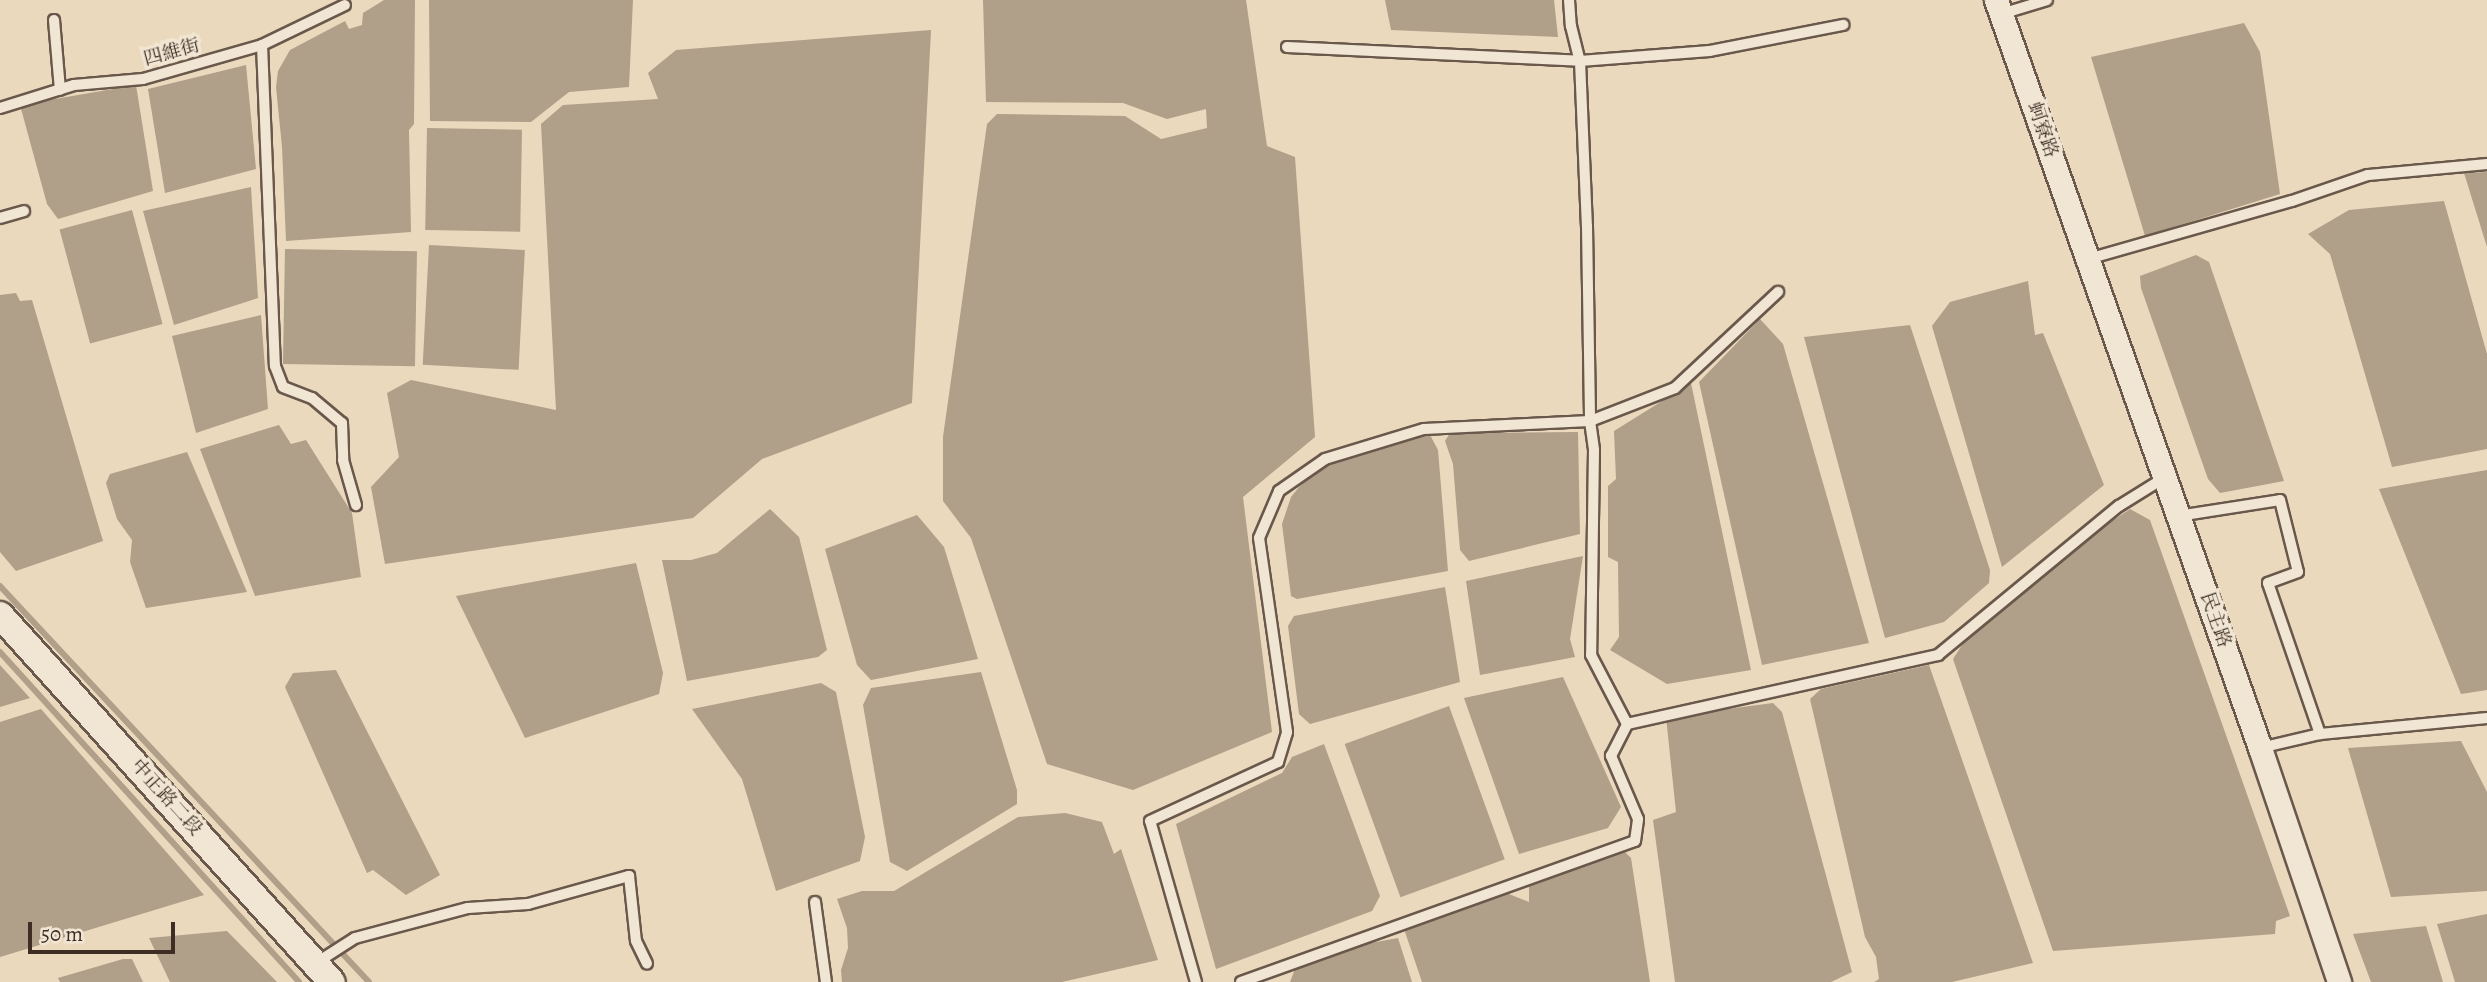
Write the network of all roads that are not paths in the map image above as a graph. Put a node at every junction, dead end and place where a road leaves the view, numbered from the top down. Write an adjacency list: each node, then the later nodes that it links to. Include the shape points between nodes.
1 (1569, 0): 9 (lane)
2 (2047, 0): 4 (lane)
3 (345, 5): 7 (lane, 四維街)
4 (1999, 7): 15 (street, 蚵寮路)
5 (54, 20): 10 (lane)
6 (1843, 25): 9 (lane, via 1710,51)
7 (262, 45): 10 (lane, 四維街, via 144,79); 19 (lane, via 275,366 283,387 312,398 342,423 343,460)
8 (1287, 47): 9 (lane)
9 (1580, 61): 17 (lane)
10 (60, 90): 11 (lane, 四維街)
11 (0, 108)
12 (2487, 163): 15 (lane, via 2368,175)
13 (24, 212): 14 (lane)
14 (0, 218)
15 (2088, 260): 18 (street, 民主路)
16 (1778, 292): 17 (lane, via 1675,388)
17 (1590, 421): 23 (lane, via 1594,450 1591,655); 30 (lane, via 1424,429 1325,459 1279,491 1259,538 1287,732 1278,762 1150,821)
18 (2165, 478): 20 (street, 民主路); 23 (lane, via 2119,506 1938,655)
19 (356, 505)
20 (2178, 516): 24 (lane, via 2280,500 2298,572 2268,583); 25 (street, 民主路)
21 (0, 615): 28 (main road, 中正路二段)
22 (2487, 718): 24 (lane)
23 (1627, 724): 31 (lane, via 1611,756 1638,819 1635,841)
24 (2319, 734): 25 (lane)
25 (2260, 748): 32 (street, 民主路)
26 (815, 902): 29 (lane)
27 (647, 964): 28 (lane, via 636,941 629,876 528,904 468,908 355,938)
28 (324, 973)
29 (826, 982)
30 (1196, 982)
31 (1241, 982)
32 (2339, 982)

